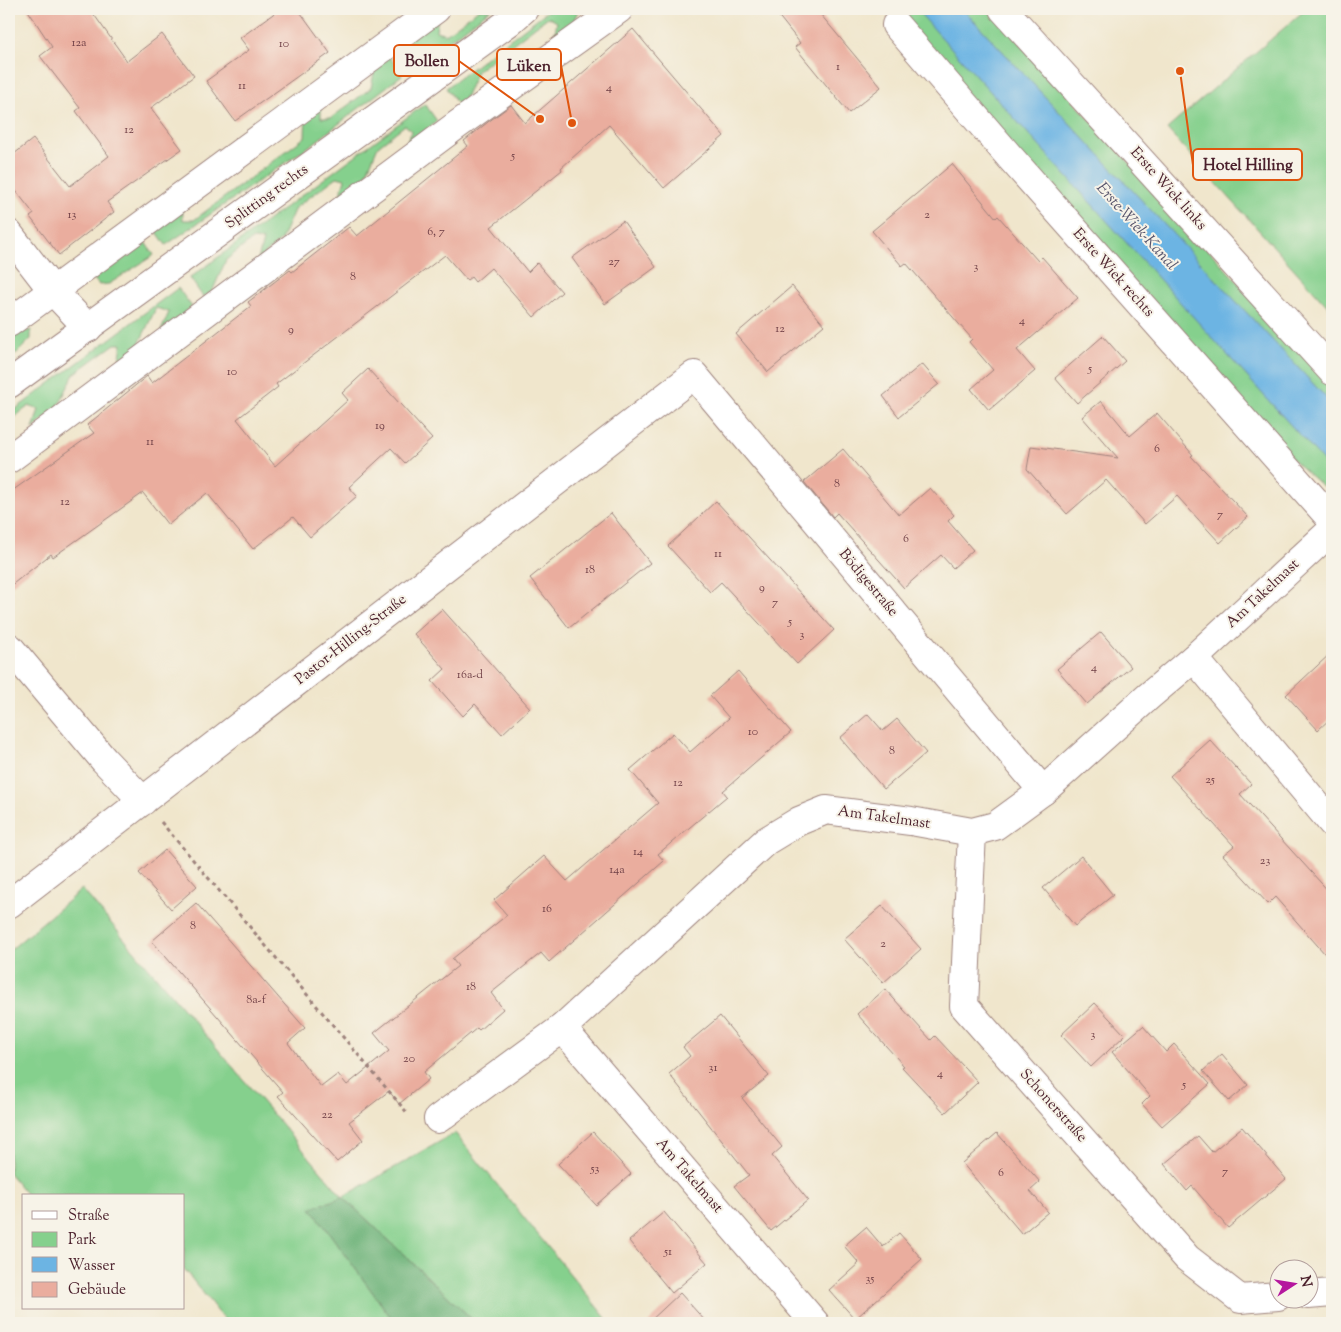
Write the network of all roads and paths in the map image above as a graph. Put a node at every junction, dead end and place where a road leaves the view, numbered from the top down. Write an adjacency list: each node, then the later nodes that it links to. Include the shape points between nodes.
1 (436, 9): 7 (street)
2 (524, 9): 9 (street, Splitting rechts)
3 (619, 9): 13 (street, via 456,125)
4 (1003, 9): 10 (street, Erste Wiek links)
5 (896, 25): 14 (street, Erste Wiek rechts)
6 (9, 234): 7 (street)
7 (54, 290): 8 (street); 9 (street)
8 (9, 323)
9 (88, 328): 12 (street, Splitting rechts)
10 (1332, 371)
11 (694, 375): 18 (street, Bödigestraße); 19 (street, Pastor-Hilling-Straße)
12 (9, 384)
13 (9, 459)
14 (1332, 520)
15 (1332, 530): 17 (street, Am Takelmast)
16 (10, 648): 19 (street, via 104,760)
17 (1194, 658): 18 (street, Am Takelmast); 20 (street)
18 (1042, 791): 21 (street, Am Takelmast, via 995,826)
19 (143, 801): 22 (street, Pastor-Hilling-Straße); 24 (path, via 423,1133)
20 (1332, 822)
21 (972, 832): 23 (street, Am Takelmast, via 826,810 799,821 766,841); 27 (street, Schonerstraße, via 964,1006 1187,1258 1240,1299)
22 (9, 904)
23 (562, 1028): 24 (street, Am Takelmast); 28 (street, Am Takelmast)
24 (438, 1119)
25 (1332, 1293): 26 (street)
26 (1318, 1294)
27 (1268, 1297)
28 (815, 1323)

